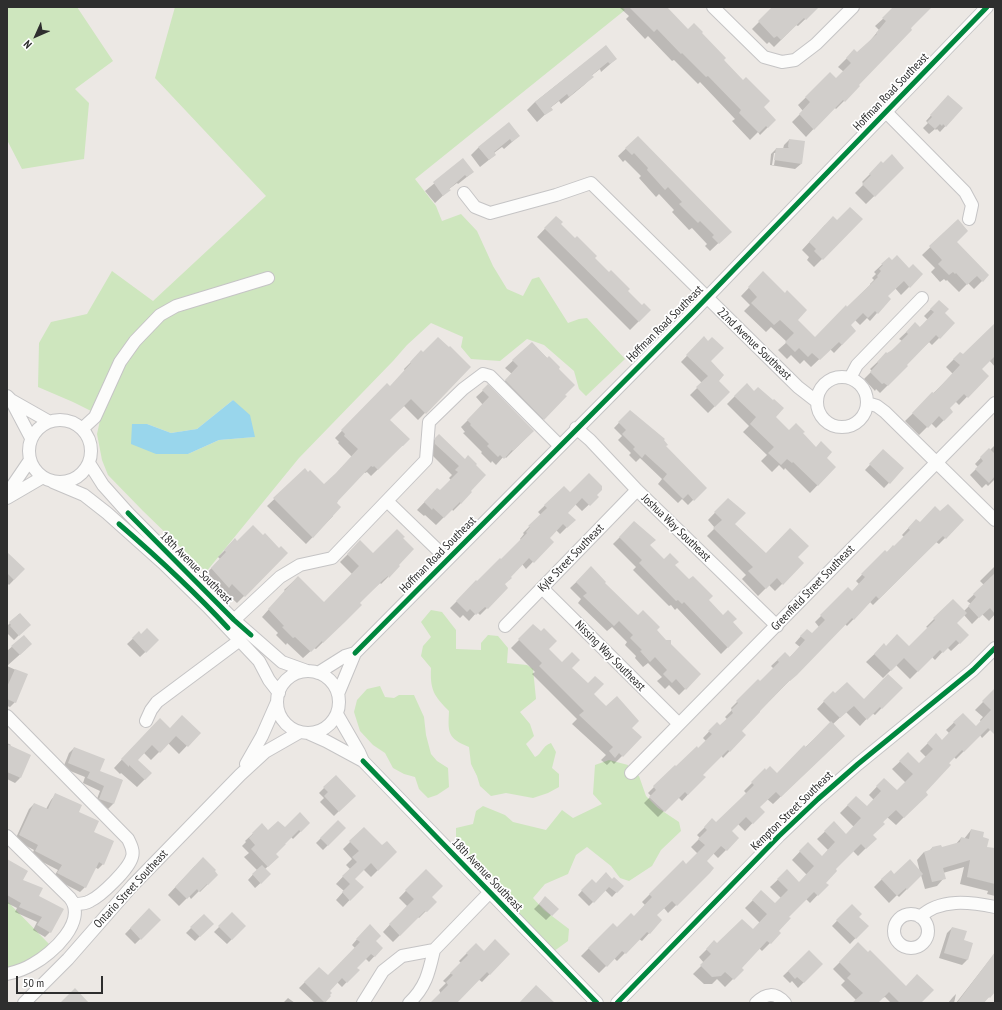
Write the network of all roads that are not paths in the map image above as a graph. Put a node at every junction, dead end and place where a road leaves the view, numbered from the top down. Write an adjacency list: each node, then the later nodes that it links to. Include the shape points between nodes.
1 (713, 7): 2 (street, via 764,57 782,62 795,60 816,44)
2 (853, 7)
3 (987, 7): 4 (street, Hoffman Road Southeast)
4 (886, 112): 6 (street, via 965,192 972,205); 8 (street, Hoffman Road Southeast)
5 (464, 193): 8 (street, 22nd Avenue Southeast, via 474,207 490,213 591,183)
6 (969, 219)
7 (268, 278): 16 (street, via 176,306 160,315 120,362 95,417)
8 (706, 297): 12 (street, 22nd Avenue Southeast); 17 (street, Hoffman Road Southeast)
9 (922, 298): 10 (street, via 857,364)
10 (850, 378): 12 (street, via 836,377 824,383); 13 (street, via 861,385)
11 (9, 398): 15 (street); 18 (street)
12 (816, 401): 13 (street, 22nd Avenue Southeast, via 823,419 828,424 841,428 859,421)
13 (867, 403): 21 (street, via 885,412)
14 (995, 403): 21 (street, Greenfield Street Southeast)
15 (48, 421): 16 (street, via 72,421); 18 (street, via 38,428)
16 (83, 428): 22 (street, via 90,439 92,451)
17 (576, 428): 19 (street, Hoffman Road Southeast); 24 (street, Joshua Way Southeast)
18 (31, 438): 20 (street, via 28,449)
19 (560, 446): 26 (street, via 490,376 483,374 463,389 429,422 426,460); 28 (street, Hoffman Road Southeast)
20 (30, 460): 23 (street, via 35,470); 25 (street)
21 (937, 462): 27 (street); 32 (street, Greenfield Street Southeast)
22 (89, 463): 23 (street, via 74,479 64,482); 30 (street, 18th Avenue Southeast, via 103,485 123,507)
23 (48, 480): 25 (street); 33 (street, 18th Avenue Southeast, via 84,495 107,513 163,563)
24 (637, 490): 29 (street, Kyle Street Southeast); 32 (street, Joshua Way Southeast)
25 (7, 497)
26 (387, 501): 28 (street); 30 (street, via 332,558 293,569)
27 (995, 520)
28 (447, 559): 35 (street, Hoffman Road Southeast)
29 (542, 588): 31 (street, Kyle Street Southeast); 42 (street, Nissing Way Southeast)
30 (234, 620): 36 (street, 18th Avenue Southeast, via 282,662)
31 (504, 626)
32 (776, 626): 42 (street, Greenfield Street Southeast)
33 (240, 640): 38 (street, 18th Avenue Southeast, via 259,661); 41 (street, via 157,702)
34 (995, 648): 58 (street, Kempton Street Southeast, via 973,670 818,799)
35 (355, 653): 36 (street, Hoffman Road Southeast); 37 (street, Hoffman Road Southeast)
36 (312, 672): 37 (street, via 327,678); 38 (street, via 297,673 289,678)
37 (338, 694): 39 (street)
38 (278, 696): 43 (street, via 279,711 287,724); 46 (street, Ontario Street Southeast, via 262,736)
39 (337, 714): 43 (street, via 325,728 317,732); 44 (street, 18th Avenue Southeast)
40 (7, 716): 49 (street, via 131,844 132,856 124,870 94,898 85,903)
41 (146, 721)
42 (679, 724): 45 (street, Greenfield Street Southeast)
43 (304, 733): 44 (street, 18th Avenue Southeast, via 326,741); 46 (street, Ontario Street Southeast, via 265,752)
44 (363, 761): 48 (street, 18th Avenue Southeast)
45 (631, 773)
46 (240, 775): 54 (street, Ontario Street Southeast, via 132,886 68,959)
47 (7, 836): 49 (street)
48 (490, 892): 52 (street); 57 (street, 18th Avenue Southeast)
49 (74, 904): 53 (street, via 75,920 68,933 56,946 34,964)
50 (995, 906): 51 (street, via 972,902 956,903 928,910)
51 (920, 917)
52 (434, 950): 55 (street, via 402,956 383,971); 56 (street, via 423,987)
53 (7, 974)
54 (24, 1003)
55 (363, 1003)
56 (409, 1003)
57 (598, 1003)
58 (617, 1003)
59 (756, 1003): 60 (street, via 762,997 771,994)
60 (785, 1003)

